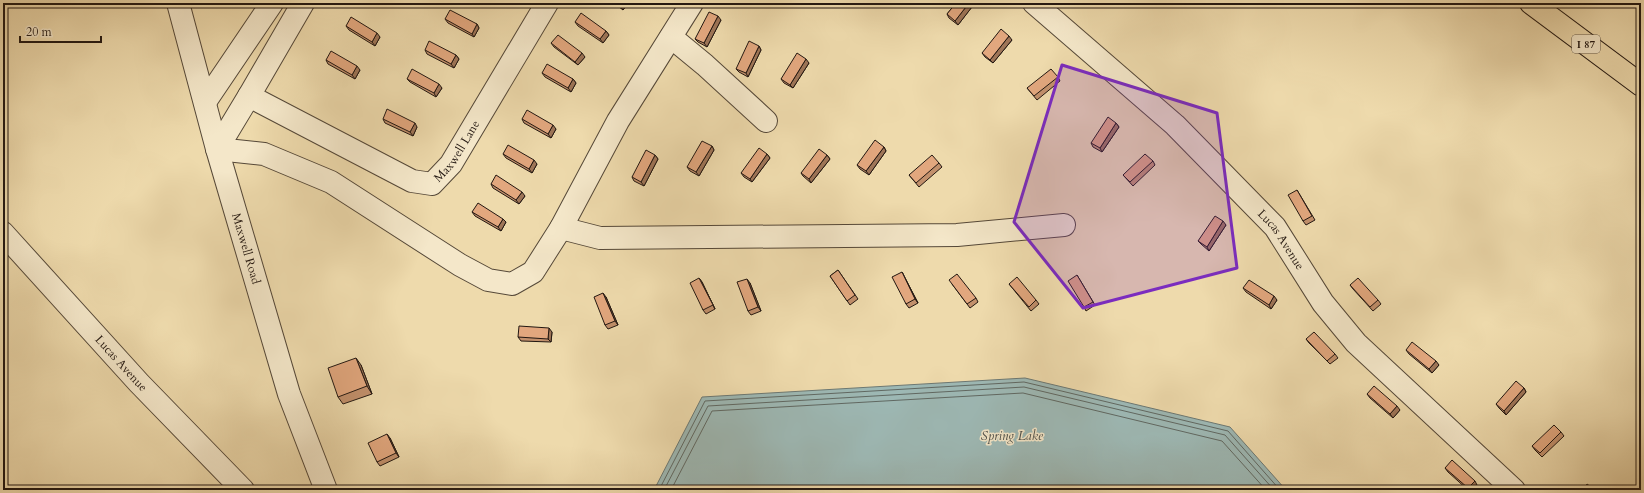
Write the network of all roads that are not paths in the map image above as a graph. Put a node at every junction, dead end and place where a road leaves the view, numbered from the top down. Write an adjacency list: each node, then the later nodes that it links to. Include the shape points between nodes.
1 (178, 3): 11 (street, Maxwell Road)
2 (272, 3): 11 (street)
3 (303, 3): 10 (street)
4 (547, 3): 10 (street, Maxwell Lane, via 451,164 432,184 412,181)
5 (692, 3): 8 (street)
6 (1034, 3): 19 (street, Lucas Avenue, via 1175,124 1275,227 1323,303 1356,342)
7 (1531, 3): 9 (highway, I 87)
8 (671, 37): 12 (street, via 710,68); 15 (street, via 618,121)
9 (1641, 85)
10 (249, 96): 13 (street)
11 (205, 102): 13 (street, Maxwell Road)
12 (766, 121)
13 (217, 149): 15 (street, via 264,154 331,182 460,265 488,280 512,284 533,272); 18 (street, Maxwell Road, via 289,394)
14 (1064, 225): 15 (street, via 957,235 616,238 600,238)
15 (561, 228)
16 (3, 233): 17 (street, Lucas Avenue, via 139,383)
17 (243, 490)
18 (326, 490)
19 (1514, 490)

